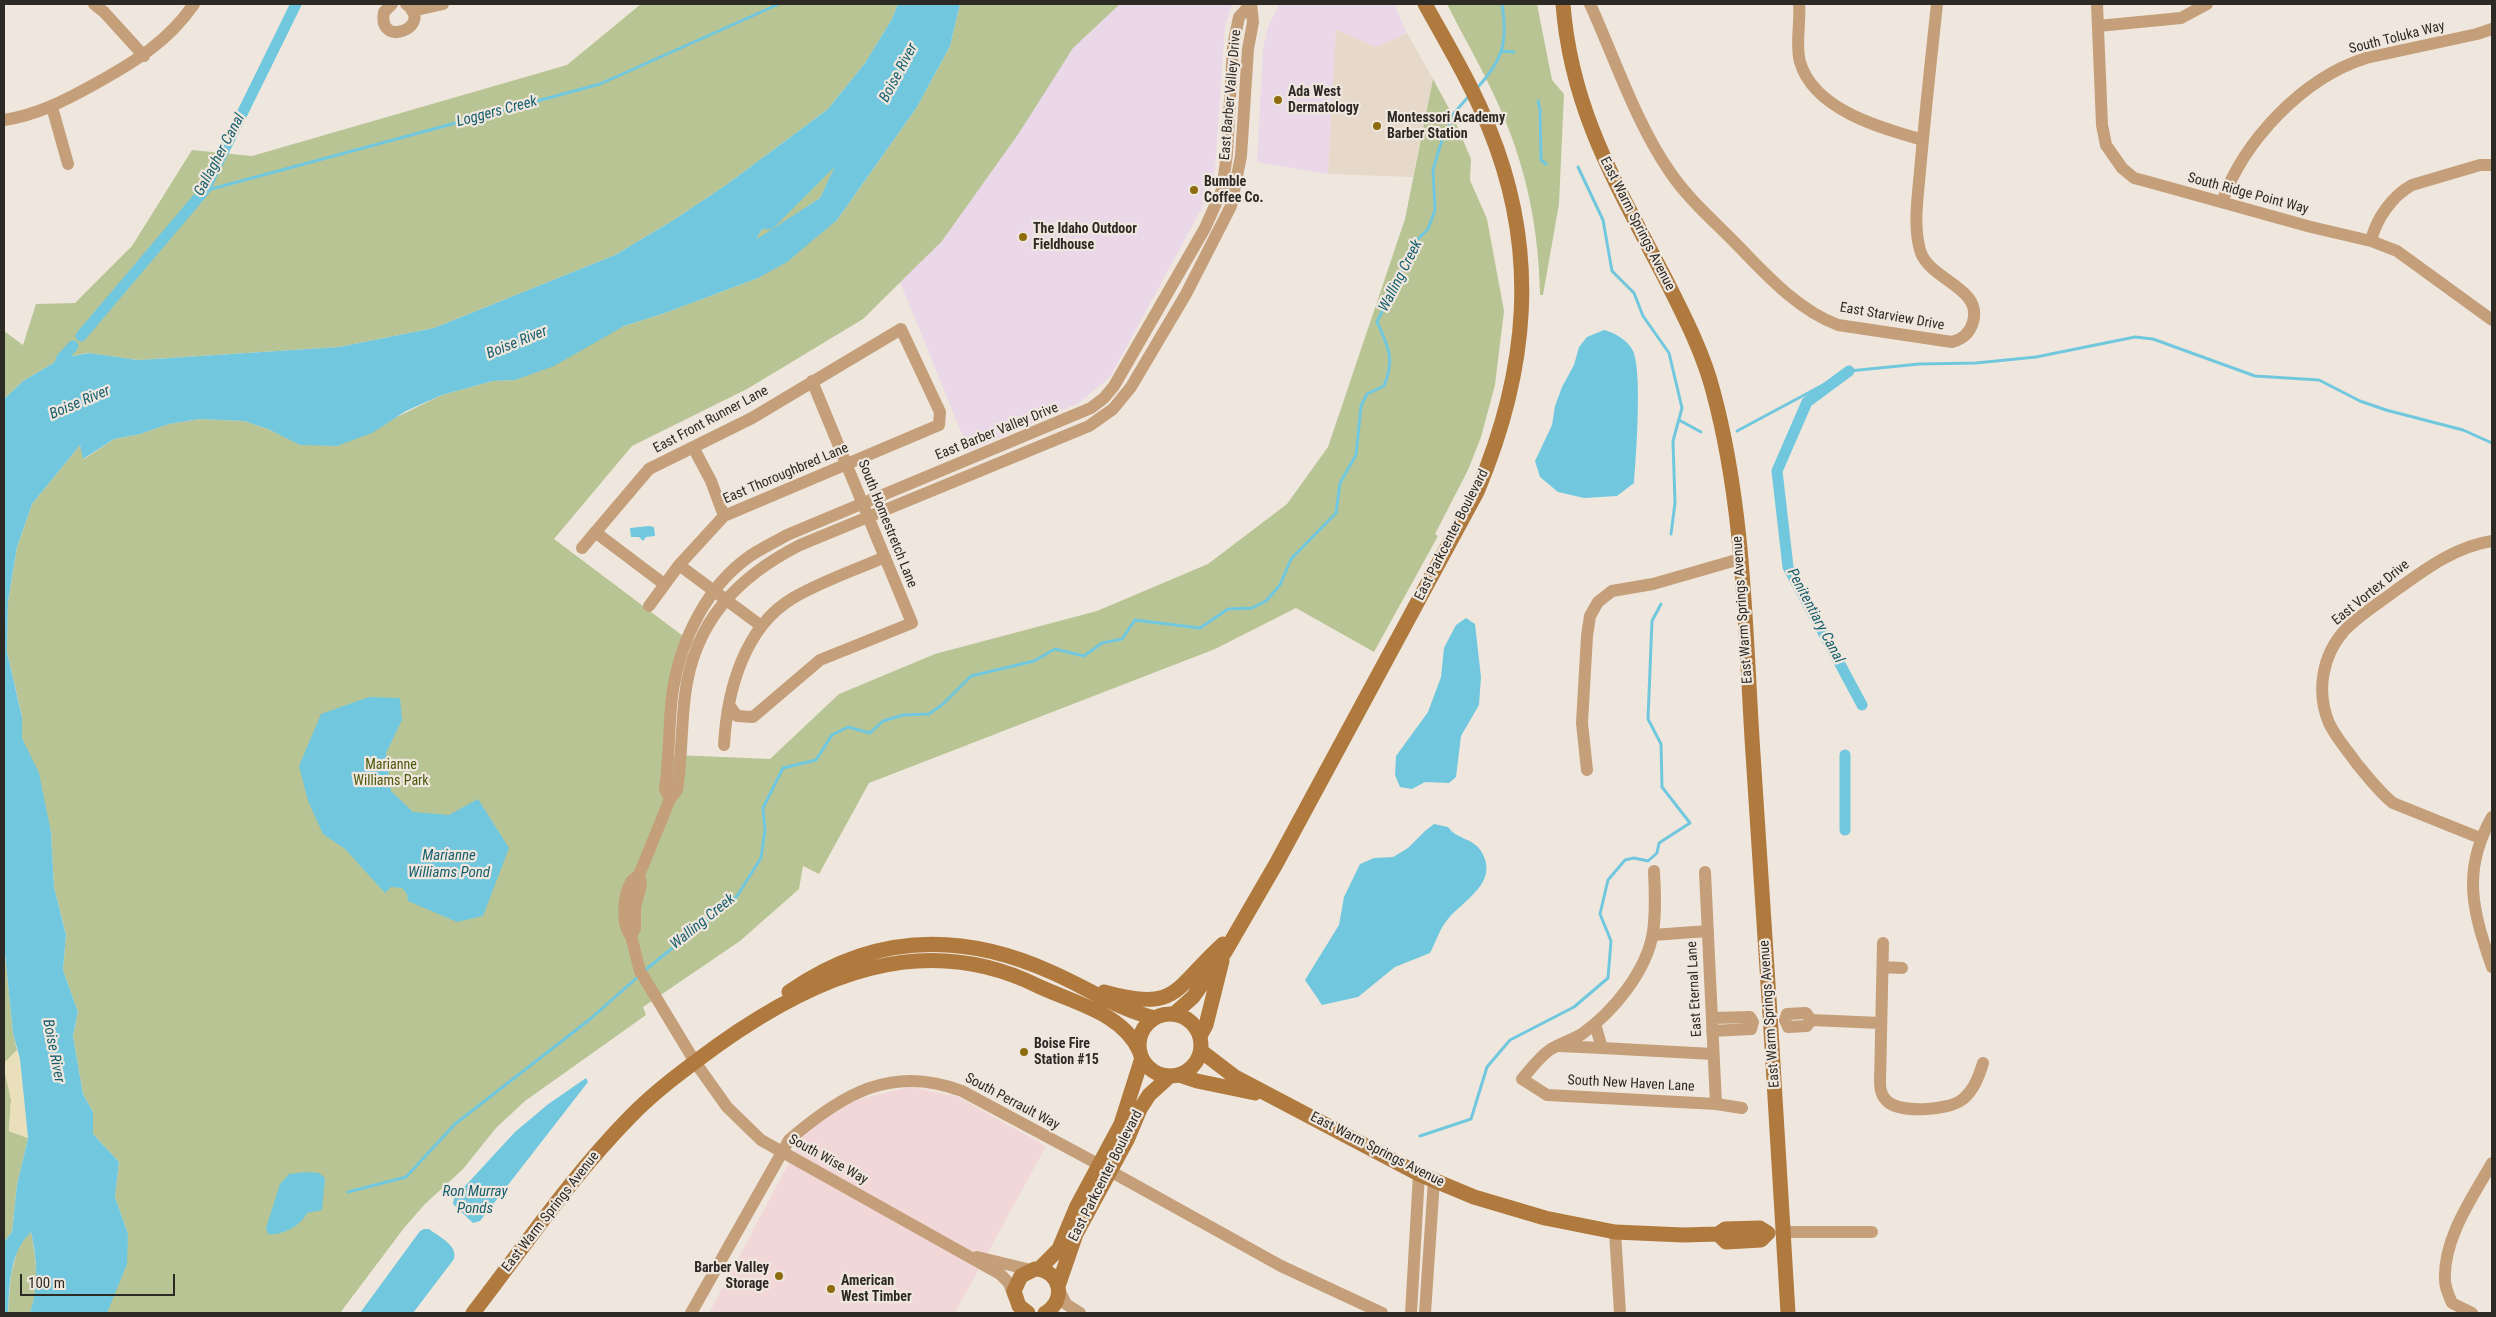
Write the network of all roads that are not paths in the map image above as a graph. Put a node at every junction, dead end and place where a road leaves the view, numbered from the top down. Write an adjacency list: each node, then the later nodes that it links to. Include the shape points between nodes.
1 (94, 4): 15 (street)
2 (194, 4): 15 (street, via 172,32)
3 (392, 4): 12 (street, via 383,17 386,26 394,32 408,29 414,21)
4 (443, 4): 12 (street)
5 (1425, 4): 51 (street, East Parkcenter Boulevard, via 1488,124 1503,167 1515,213 1520,263 1520,341 1503,424 1477,492)
6 (1563, 4): 35 (street, East Warm Springs Avenue, via 1571,67 1586,116 1695,338 1713,391 1732,485)
7 (1590, 4): 18 (street, East Starview Drive, via 1643,123 1670,172 1767,276 1806,309 1838,324 1952,342 1967,334 1974,312 1966,294 1935,272 1920,252 1917,211)
8 (1799, 4): 18 (street, via 1800,61 1818,90 1853,116)
9 (1937, 4): 18 (street, East Starview Drive)
10 (2097, 4): 13 (street, South Ridge Point Way)
11 (2207, 4): 13 (street, via 2181,18)
12 (409, 7)
13 (2098, 26): 21 (street, South Ridge Point Way, via 2102,125 2106,145 2114,158 2134,178)
14 (2492, 29): 21 (street, South Toluka Way, via 2360,60 2313,84 2264,130)
15 (144, 56): 16 (street)
16 (52, 107): 17 (street); 19 (street)
17 (4, 120)
18 (1923, 140)
19 (68, 164)
20 (2492, 165): 22 (street, via 2480,165 2401,191 2380,218)
21 (2222, 202): 22 (street, South Ridge Point Way)
22 (2371, 241): 23 (street, South Ridge Point Way, via 2397,251)
23 (2492, 320)
24 (812, 380): 25 (street, East Front Runner Lane, via 901,329 940,412); 26 (street, East Front Runner Lane, via 752,418); 27 (street, South Homestretch Lane)
25 (939, 425): 27 (street, East Thoroughbred Lane)
26 (693, 447): 29 (street); 31 (street, East Front Runner Lane, via 649,469)
27 (847, 464): 28 (street, South Homestretch Lane); 29 (street, East Thoroughbred Lane)
28 (863, 504): 30 (street, South Homestretch Lane); 30 (street, East Barber Valley Drive, via 1091,408 1114,386 1204,228 1222,190 1233,46 1239,17 1251,4 1253,22 1248,48 1241,156 1231,206 1186,294 1131,387 1113,410 1089,426); 38 (street, East Barber Valley Drive, via 787,535 750,556)
29 (724, 516): 36 (street, East Thoroughbred Lane)
30 (868, 516): 34 (street, South Homestretch Lane); 39 (street, East Barber Valley Drive, via 772,560 750,575)
31 (595, 532): 33 (street, East Front Runner Lane); 37 (street)
32 (2492, 541): 47 (street, East Vortex Drive, via 2438,561 2345,630 2332,647 2322,684 2329,724 2381,793 2393,803)
33 (582, 548)
34 (885, 557): 41 (street, via 793,598); 42 (street, South Homestretch Lane, via 912,623 820,660 753,717 737,716)
35 (1740, 558): 44 (street, via 1653,584 1612,591 1598,602 1590,616 1586,646 1582,722); 61 (street, East Warm Springs Avenue)
36 (679, 566): 37 (street, East Thoroughbred Lane); 38 (street)
37 (664, 584): 40 (street, East Thoroughbred Lane)
38 (714, 592): 39 (street); 45 (street, East Barber Valley Drive, via 689,633 677,670 665,789)
39 (726, 600): 41 (street); 45 (street, East Barber Valley Drive, via 710,620 690,667 677,790)
40 (648, 606)
41 (760, 625): 42 (street, via 740,666)
42 (728, 705): 43 (street)
43 (724, 745)
44 (1587, 770)
45 (670, 799): 71 (street, East Barber Valley Drive, via 639,875 641,885 631,936 640,971)
46 (2492, 817): 47 (street)
47 (2480, 838): 56 (street, via 2474,865 2473,897 2476,922)
48 (1654, 871): 52 (street, via 1656,907)
49 (1705, 872): 50 (street, East Eternal Lane)
50 (1708, 931): 52 (street); 65 (street, East Eternal Lane)
51 (1236, 933): 54 (street, East Parkcenter Boulevard); 58 (street, via 1207,958 1184,986 1159,999 1132,1000)
52 (1653, 935): 64 (street, via 1644,960 1627,988)
53 (1883, 943): 55 (street)
54 (1225, 952): 59 (street, East Parkcenter Boulevard, via 1193,997); 66 (street, East Parkcenter Boulevard)
55 (1883, 967): 57 (street); 63 (street)
56 (2492, 967)
57 (1902, 968)
58 (1074, 983): 60 (street, East Warm Springs Avenue, via 1123,1009); 62 (street, East Warm Springs Avenue, via 1016,958 965,946 895,947 871,951 827,967 774,1002)
59 (1174, 1014): 60 (street); 66 (street, via 1190,1021)
60 (1155, 1018): 70 (street, via 1142,1033)
61 (1778, 1021): 63 (street, via 1788,1027 1807,1026 1811,1020); 65 (street, via 1753,1022 1750,1016); 83 (street, East Warm Springs Avenue)
62 (751, 1022): 70 (street, East Warm Springs Avenue, via 779,1005 849,973 890,963 952,961 1029,981 1111,1019 1127,1030); 71 (street, East Warm Springs Avenue)
63 (1881, 1023): 72 (street, via 1881,1091 1886,1101 1899,1107 1943,1108 1962,1100 1977,1081)
64 (1595, 1024): 67 (street); 68 (street)
65 (1712, 1024): 69 (street, East Eternal Lane)
66 (1200, 1043): 73 (street, via 1194,1066); 74 (street, East Warm Springs Avenue, via 1226,1072)
67 (1557, 1046): 68 (street); 75 (street, South New Haven Lane, via 1549,1050 1522,1079 1547,1095)
68 (1602, 1048): 69 (street)
69 (1713, 1054): 75 (street, East Eternal Lane)
70 (1141, 1055): 73 (street, via 1154,1071); 79 (street, East Parkcenter Boulevard)
71 (695, 1062): 77 (street, South Wise Way, via 727,1108 761,1140); 89 (street, East Warm Springs Avenue, via 631,1115 573,1179)
72 (1983, 1063)
73 (1175, 1076): 74 (street, East Warm Springs Avenue); 79 (street, East Parkcenter Boulevard, via 1150,1095)
74 (1273, 1097): 80 (street, East Warm Springs Avenue)
75 (1716, 1104): 76 (street, South New Haven Lane)
76 (1742, 1108)
77 (782, 1152): 79 (street, South Perrault Way, via 789,1140 805,1126 850,1097 880,1084 916,1079 962,1091); 85 (street, South Wise Way); 90 (street, South Perrault Way)
78 (2492, 1163): 100 (street, via 2446,1254 2444,1283 2452,1303)
79 (1104, 1168): 86 (street, East Parkcenter Boulevard, via 1077,1206 1059,1249); 87 (street, East Parkcenter Boulevard, via 1076,1234); 95 (street, South Perrault Way, via 1281,1266)
80 (1419, 1174): 81 (street, East Warm Springs Avenue); 96 (street)
81 (1434, 1180): 82 (street, East Warm Springs Avenue, via 1474,1197 1545,1218); 97 (street)
82 (1616, 1232): 83 (street, East Warm Springs Avenue, via 1718,1234 1726,1242 1761,1240 1768,1233); 98 (street)
83 (1784, 1232): 84 (street); 99 (street)
84 (1872, 1232)
85 (971, 1257): 86 (street, South Wise Way); 88 (street, South Wise Way, via 1000,1274 1009,1283)
86 (1035, 1270): 87 (street, via 1050,1274); 88 (street, East Parkcenter Boulevard, via 1017,1280)
87 (1059, 1288): 93 (street, East Parkcenter Boulevard, via 1056,1304); 94 (street, via 1066,1304)
88 (1014, 1297): 91 (street); 92 (street)
89 (477, 1312)
90 (691, 1313)
91 (1010, 1313)
92 (1028, 1313)
93 (1045, 1313)
94 (1080, 1313)
95 (1382, 1313)
96 (1411, 1313)
97 (1425, 1313)
98 (1620, 1313)
99 (1788, 1313)
100 (2472, 1313)

